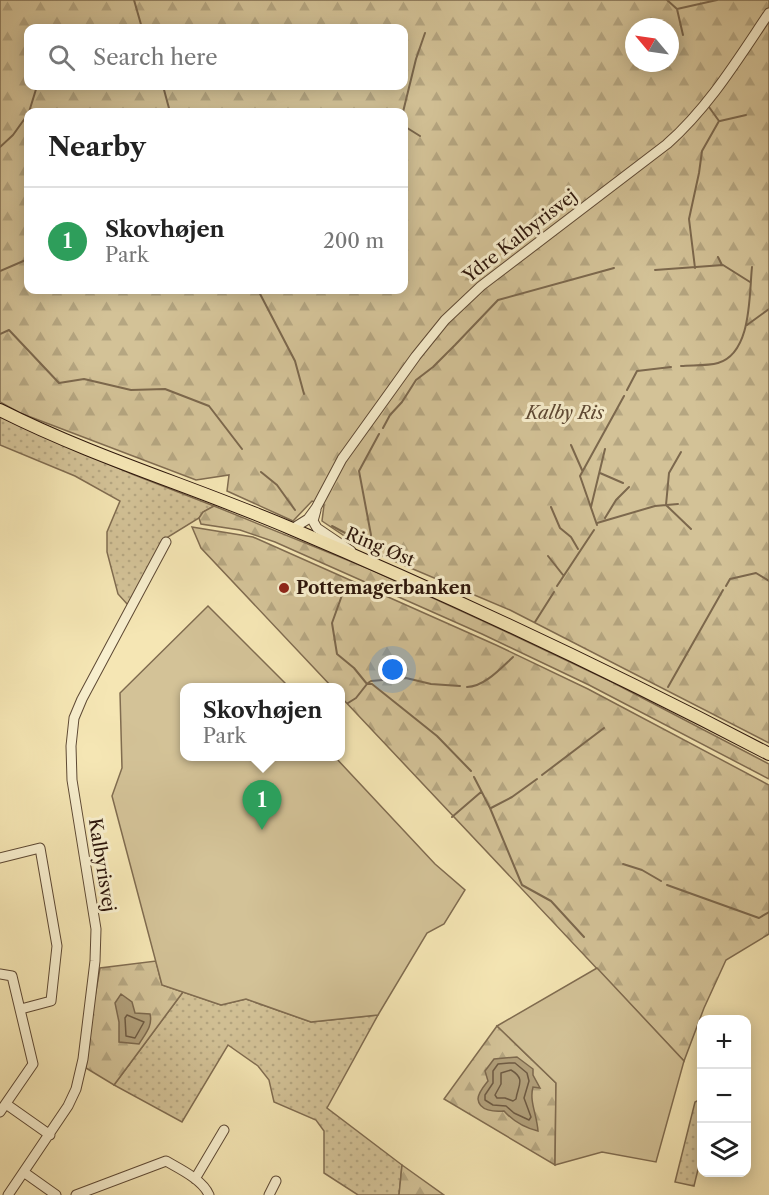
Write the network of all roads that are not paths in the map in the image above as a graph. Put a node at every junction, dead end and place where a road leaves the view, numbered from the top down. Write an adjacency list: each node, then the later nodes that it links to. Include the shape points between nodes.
1 (769, 13): 3 (street, Ydre Kalbyrisvej, via 684,130 481,286 445,320 348,451)
2 (0, 410): 4 (main road, Ring Øst, via 78,446)
3 (316, 508): 4 (street, Ydre Kalbyrisvej, via 308,519); 6 (street, via 313,521 317,528)
4 (292, 529): 6 (main road, Ring Øst)
5 (166, 542): 13 (street, Kalbyrisvej, via 74,718 72,780 96,929 95,961 76,1089)
6 (358, 557): 7 (main road, Ring Øst, via 517,628)
7 (769, 754)
8 (0, 858): 10 (street, via 40,848 57,946 51,1001)
9 (0, 974): 10 (street, via 12,976)
10 (21, 1009): 11 (street, via 33,1064)
11 (3, 1108): 13 (street)
12 (224, 1130): 15 (street)
13 (50, 1135): 14 (street, Kalbyrisvej)
14 (25, 1173): 17 (street, Kalbyrisvej); 18 (street)
15 (195, 1179): 19 (street, via 166,1161); 20 (street)
16 (276, 1181): 21 (street)
17 (8, 1195)
18 (56, 1195)
19 (76, 1195)
20 (208, 1195)
21 (269, 1195)

